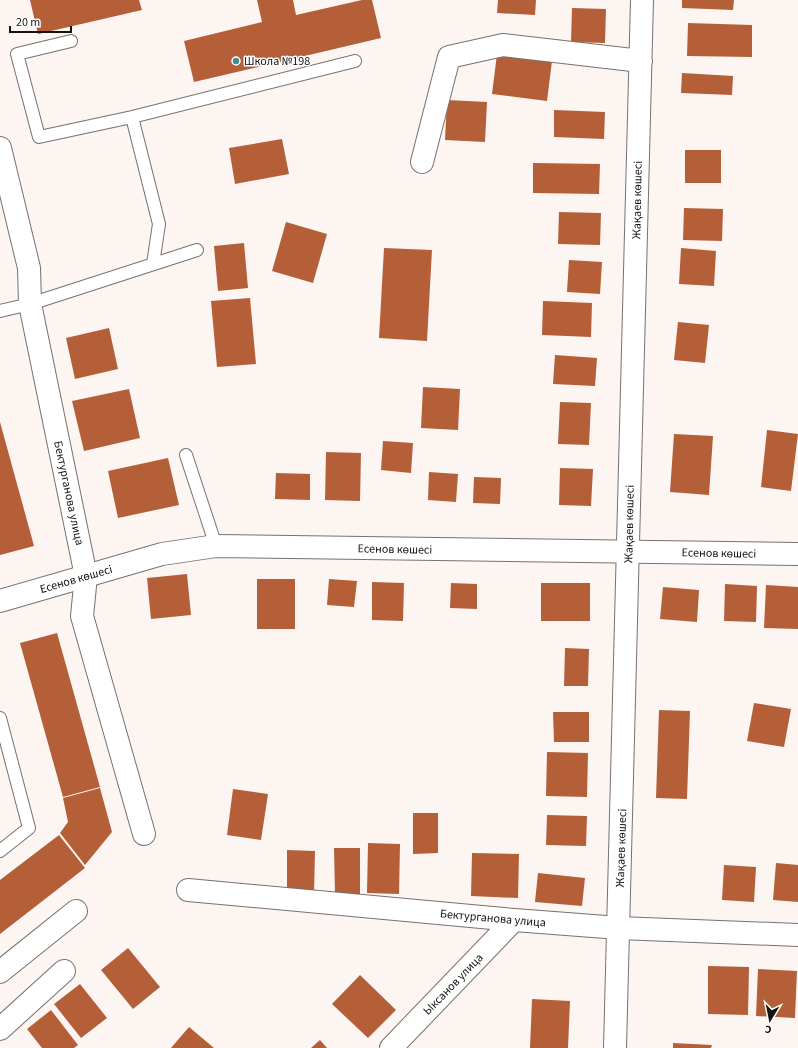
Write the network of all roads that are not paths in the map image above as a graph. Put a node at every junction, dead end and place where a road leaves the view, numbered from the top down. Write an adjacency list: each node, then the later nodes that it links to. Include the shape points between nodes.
1 (642, 0): 4 (street, Жақаев көшесі)
2 (71, 41): 5 (lane, via 17,54 39,137)
3 (355, 61): 5 (lane)
4 (641, 61): 7 (street, via 503,45 449,57); 14 (street, Жақаев көшесі)
5 (132, 117): 9 (lane, via 159,224)
6 (0, 148): 10 (street, Бектурганова улица, via 29,268)
7 (422, 162)
8 (197, 250): 9 (lane)
9 (153, 264): 10 (lane)
10 (30, 304): 11 (lane); 16 (street, Бектурганова улица)
11 (0, 311)
12 (186, 455): 13 (lane)
13 (216, 546): 14 (street, Есенов көшесі); 16 (street, Есенов көшесі, via 162,554)
14 (629, 552): 15 (street, Есенов көшесі); 24 (street, Жақаев көшесі)
15 (798, 554)
16 (86, 576): 17 (street, Есенов көшесі); 19 (street, Бектурганова улица, via 82,616)
17 (0, 601)
18 (0, 718): 20 (lane, via 29,828)
19 (144, 834)
20 (0, 851)
21 (188, 890): 23 (street, Бектурганова улица)
22 (76, 911): 27 (street)
23 (514, 920): 24 (street, Бектурганова улица); 29 (street, Ыксанов улица)
24 (618, 928): 25 (street, Бектурганова улица); 30 (street, Жақаев көшесі)
25 (798, 935)
26 (64, 971): 28 (street)
27 (0, 972)
28 (0, 1029)
29 (391, 1048)
30 (615, 1048)

